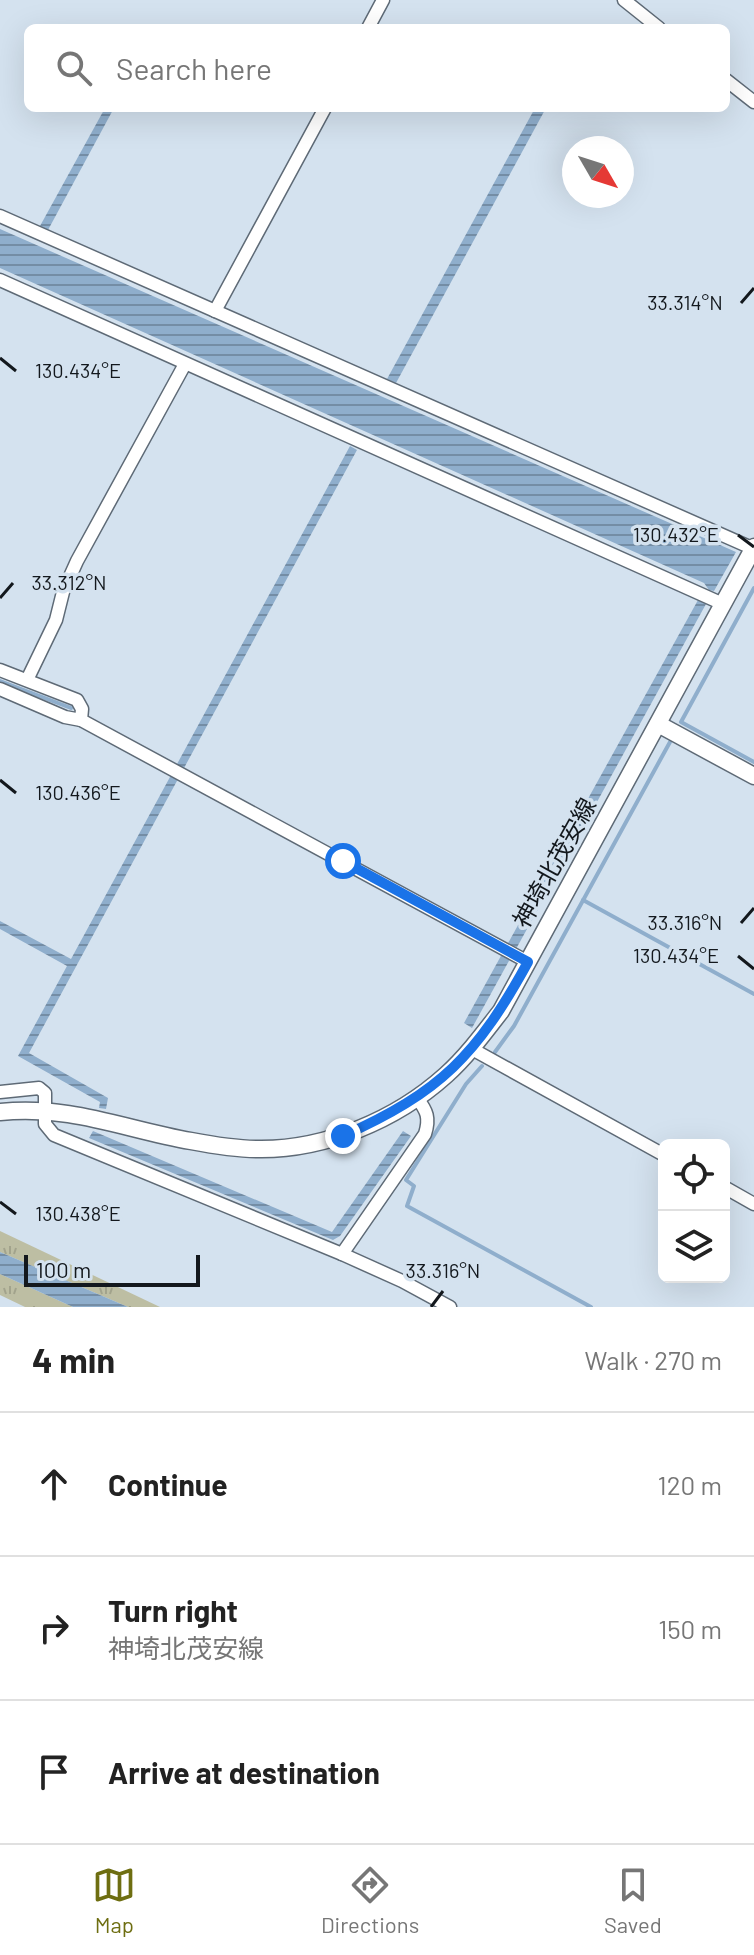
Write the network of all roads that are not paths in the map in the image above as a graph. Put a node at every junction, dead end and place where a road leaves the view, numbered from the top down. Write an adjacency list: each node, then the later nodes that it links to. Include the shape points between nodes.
1 (383, 0): 3 (street)
2 (624, 0): 4 (street)
3 (370, 24)
4 (654, 24)
5 (730, 83): 6 (street)
6 (754, 102)
7 (323, 112): 10 (street)
8 (0, 216): 10 (street)
9 (0, 280): 11 (street)
10 (215, 311): 12 (street)
11 (185, 364): 13 (street); 15 (street, via 77,561)
12 (746, 545): 13 (main road, 神埼北茂安線)
13 (717, 601): 18 (main road, 神埼北茂安線)
14 (0, 670): 15 (street)
15 (27, 680): 17 (street, via 77,700)
16 (0, 689): 17 (street)
17 (81, 720): 20 (street)
18 (658, 724): 19 (main road); 20 (main road, 神埼北茂安線)
19 (754, 776)
20 (516, 955): 21 (main road, 神埼北茂安線, via 501,1011)
21 (472, 1049): 23 (main road, 神埼北茂安線); 26 (street)
22 (0, 1092): 24 (street, via 39,1088 45,1093)
23 (417, 1098): 24 (main road, 神埼北茂安線, via 343,1136 257,1149); 29 (street, via 427,1110 425,1134)
24 (45, 1111): 25 (main road, 神埼北茂安線); 29 (street, via 45,1124 54,1135)
25 (0, 1112)
26 (658, 1152)
27 (730, 1190): 28 (street)
28 (754, 1204)
29 (342, 1254): 30 (street)
30 (450, 1307)

